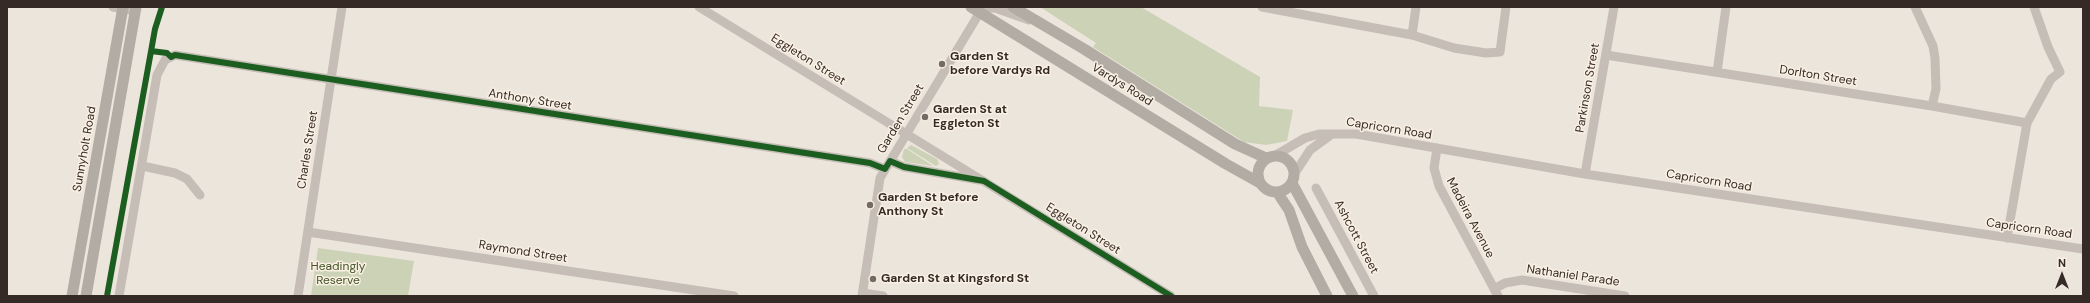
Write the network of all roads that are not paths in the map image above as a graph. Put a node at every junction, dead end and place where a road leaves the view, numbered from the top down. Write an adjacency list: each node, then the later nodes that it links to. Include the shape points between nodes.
1 (342, 7): 18 (street, Charles Street)
2 (700, 7): 21 (street, Eggleton Street)
3 (1013, 7): 14 (main road, Vardys Road)
4 (1262, 7): 15 (street)
5 (1416, 7): 15 (street)
6 (1506, 7): 15 (street, via 1500,52 1486,53 1454,48)
7 (1614, 7): 16 (street, Parkinson Street)
8 (1726, 7): 17 (street)
9 (1915, 7): 19 (street, via 1933,46 1936,89)
10 (2034, 7): 20 (street, via 2060,72 2051,79)
11 (120, 8): 12 (street); 40 (main road, Sunnyholt Road)
12 (136, 9): 41 (main road)
13 (978, 9): 14 (street, via 995,8); 21 (street, Garden Street); 31 (main road, Vardys Road)
14 (1048, 28): 24 (main road, Vardys Road, via 1235,144)
15 (1412, 35)
16 (1606, 55): 17 (street, Dorlton Street); 28 (street, Parkinson Street)
17 (1717, 72): 19 (street, Dorlton Street)
18 (330, 81): 26 (street, Anthony Street, via 175,56 168,58 159,68 157,75); 27 (street, Anthony Street, via 870,163); 35 (street, Charles Street)
19 (1932, 106): 20 (street, Dorlton Street)
20 (2027, 123): 36 (street)
21 (906, 134): 25 (street, Garden Street); 30 (street, Eggleton Street)
22 (1332, 134): 23 (street, Capricorn Road, via 1356,134); 24 (street, Capricorn Road, via 1305,138); 29 (street, Capricorn Road, via 1310,150)
23 (1437, 148): 28 (street, Capricorn Road); 38 (street, Madeira Avenue, via 1434,168 1439,186)
24 (1271, 156): 29 (main road, via 1287,158 1291,162); 31 (main road, via 1262,162 1258,172)
25 (890, 161): 27 (street, Garden Street); 30 (street, via 904,167)
26 (142, 166): 34 (street, via 175,173 187,179); 42 (street, Anthony Street)
27 (885, 169): 39 (street, Garden Street, via 878,188)
28 (1586, 174): 36 (street, Capricorn Road)
29 (1294, 178): 33 (main road, via 1286,189); 48 (main road)
30 (984, 181): 46 (street, Eggleton Street)
31 (1260, 183): 33 (main road, via 1266,189)
32 (1316, 188): 49 (street, Ashcott Street)
33 (1277, 192): 47 (main road, via 1289,210 1302,248)
34 (200, 195)
35 (308, 232): 43 (street, Charles Street); 44 (street, Raymond Street)
36 (2007, 238): 37 (street, Capricorn Road)
37 (2083, 250)
38 (1496, 292): 50 (street, Nathaniel Parade, via 1505,283 1522,280)
39 (862, 294): 45 (street)
40 (72, 296)
41 (86, 296)
42 (119, 296)
43 (298, 296)
44 (734, 296)
45 (883, 296)
46 (1171, 296)
47 (1327, 296)
48 (1353, 296)
49 (1374, 296)
50 (1625, 296)

